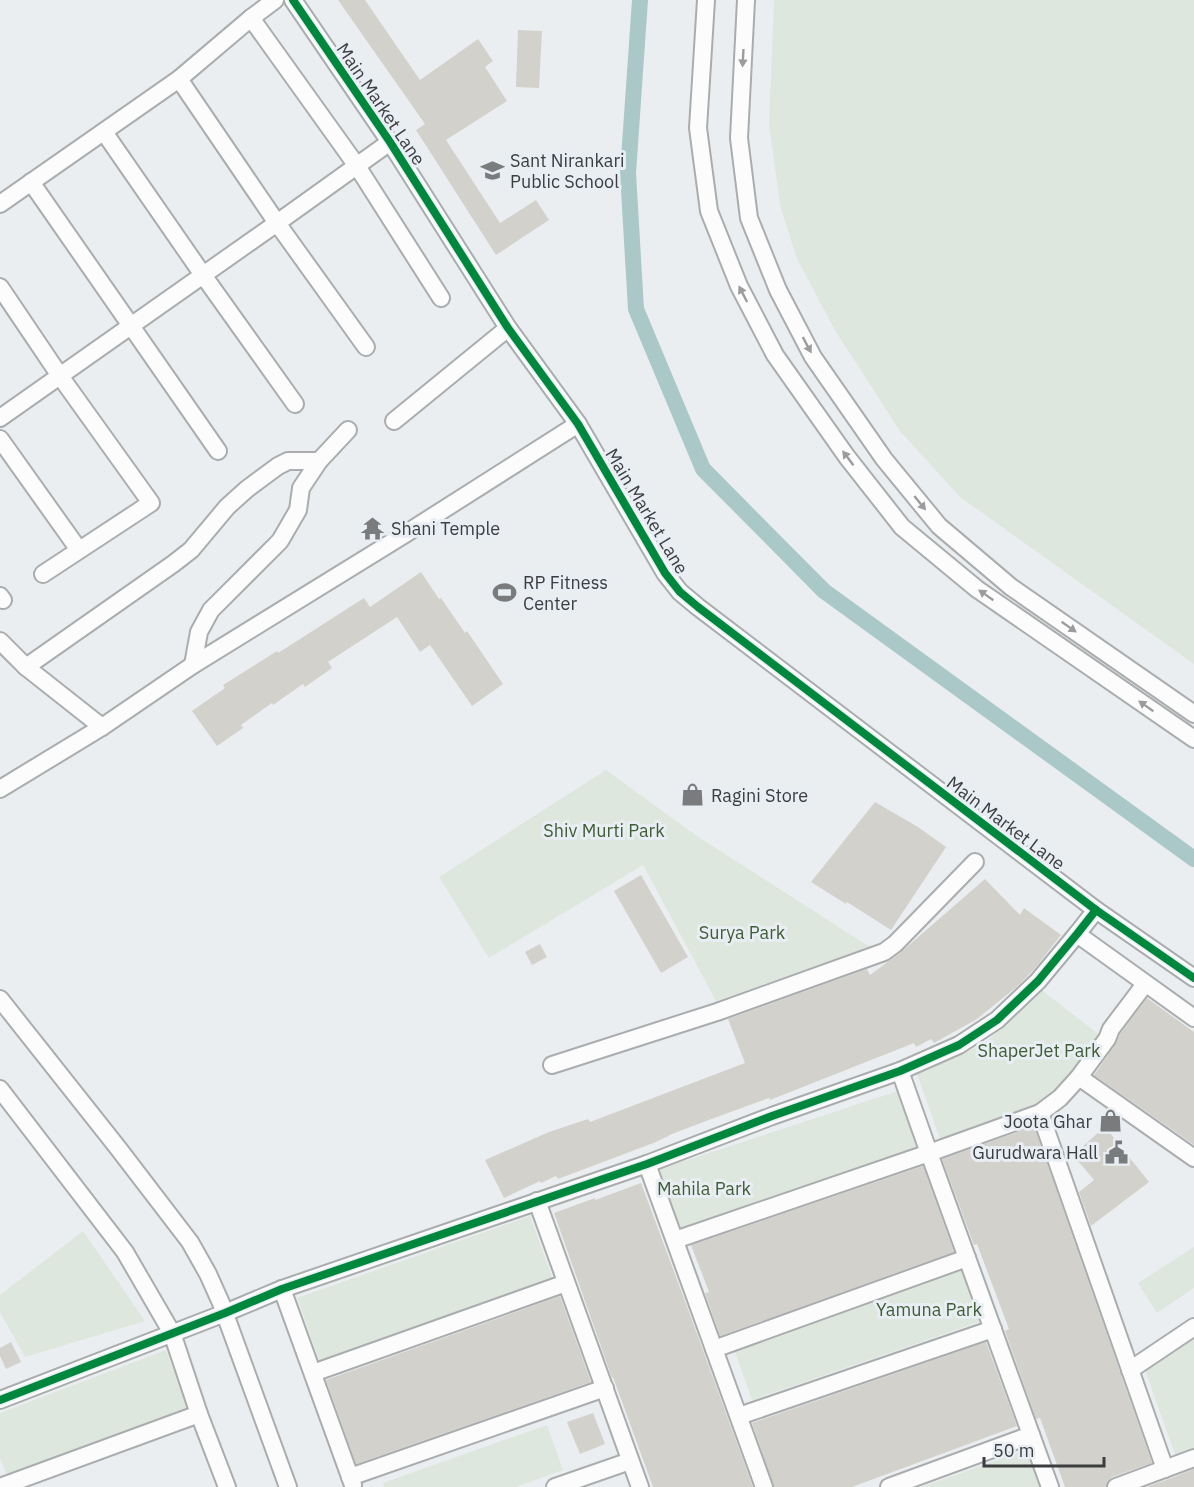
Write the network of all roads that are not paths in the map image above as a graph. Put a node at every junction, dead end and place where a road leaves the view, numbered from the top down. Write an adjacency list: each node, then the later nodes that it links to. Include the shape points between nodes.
1 (275, 0): 5 (street)
2 (293, 0): 8 (street, Main Market Lane)
3 (706, 0): 35 (street, one-way to 3, via 977,589 902,526 847,458 775,355 739,286 709,211 698,128)
4 (746, 0): 33 (street, one-way to 33, via 739,138 749,218 778,290 813,357 884,459 939,526 1011,587)
5 (251, 18): 6 (street); 9 (street)
6 (179, 79): 7 (street); 12 (street)
7 (104, 132): 10 (street); 13 (street)
8 (390, 141): 9 (street); 17 (street, Main Market Lane)
9 (357, 166): 12 (street); 15 (street)
10 (31, 182): 11 (street); 16 (street)
11 (0, 204)
12 (278, 223): 13 (street); 18 (street)
13 (203, 275): 16 (street); 20 (street)
14 (0, 287): 19 (street)
15 (441, 298)
16 (131, 326): 19 (street); 26 (street)
17 (508, 328): 22 (street); 23 (street, Main Market Lane)
18 (366, 347)
19 (60, 376): 21 (street); 28 (street, via 151,503)
20 (295, 404)
21 (0, 418)
22 (394, 421)
23 (578, 424): 31 (street); 38 (street, Main Market Lane, via 680,592)
24 (348, 430): 27 (street)
25 (0, 439): 28 (street)
26 (218, 451)
27 (319, 462): 31 (street, via 301,488 298,510 280,541 211,610 199,632); 32 (street, via 288,461 278,466 227,507 173,564)
28 (79, 550): 29 (street)
29 (43, 574)
30 (0, 641): 32 (street)
31 (193, 665): 34 (street)
32 (26, 667): 34 (street)
33 (1194, 714)
34 (102, 728): 36 (street)
35 (1194, 739)
36 (0, 789)
37 (975, 862): 44 (street, via 884,952)
38 (1096, 910): 39 (street); 40 (street, Main Market Lane)
39 (1077, 934): 41 (street); 45 (street, via 1038,981 997,1020 959,1045)
40 (1194, 978)
41 (1146, 984): 43 (street); 46 (street)
42 (0, 999): 57 (street, via 190,1242)
43 (1194, 1018)
44 (552, 1065)
45 (900, 1071): 49 (street); 51 (street)
46 (1079, 1077): 48 (street, via 1063,1100); 50 (street)
47 (0, 1089): 60 (street, via 124,1252)
48 (1040, 1113): 49 (street); 62 (street)
49 (929, 1153): 53 (street); 54 (street)
50 (1194, 1158)
51 (647, 1164): 52 (street); 53 (street)
52 (537, 1201): 55 (street); 56 (street)
53 (675, 1240): 61 (street)
54 (968, 1258): 59 (street); 61 (street)
55 (566, 1283): 63 (street); 64 (street)
56 (282, 1289): 57 (street); 63 (street)
57 (225, 1313): 60 (street); 75 (street)
58 (1194, 1327): 62 (street)
59 (993, 1329): 67 (street); 68 (street)
60 (172, 1333): 65 (street); 66 (street)
61 (714, 1349): 67 (street)
62 (1130, 1370): 71 (street)
63 (313, 1373): 72 (street)
64 (605, 1388): 70 (street); 72 (street)
65 (0, 1400)
66 (199, 1414): 73 (street); 74 (street)
67 (738, 1416): 78 (street)
68 (1031, 1435): 79 (street); 80 (street)
69 (1194, 1458): 71 (street)
70 (630, 1461): 76 (street); 77 (street)
71 (1165, 1469): 81 (street)
72 (352, 1482)
73 (0, 1486)
74 (227, 1487)
75 (288, 1487)
76 (555, 1487)
77 (640, 1487)
78 (765, 1487)
79 (889, 1487)
80 (1050, 1487)
81 (1116, 1487)

